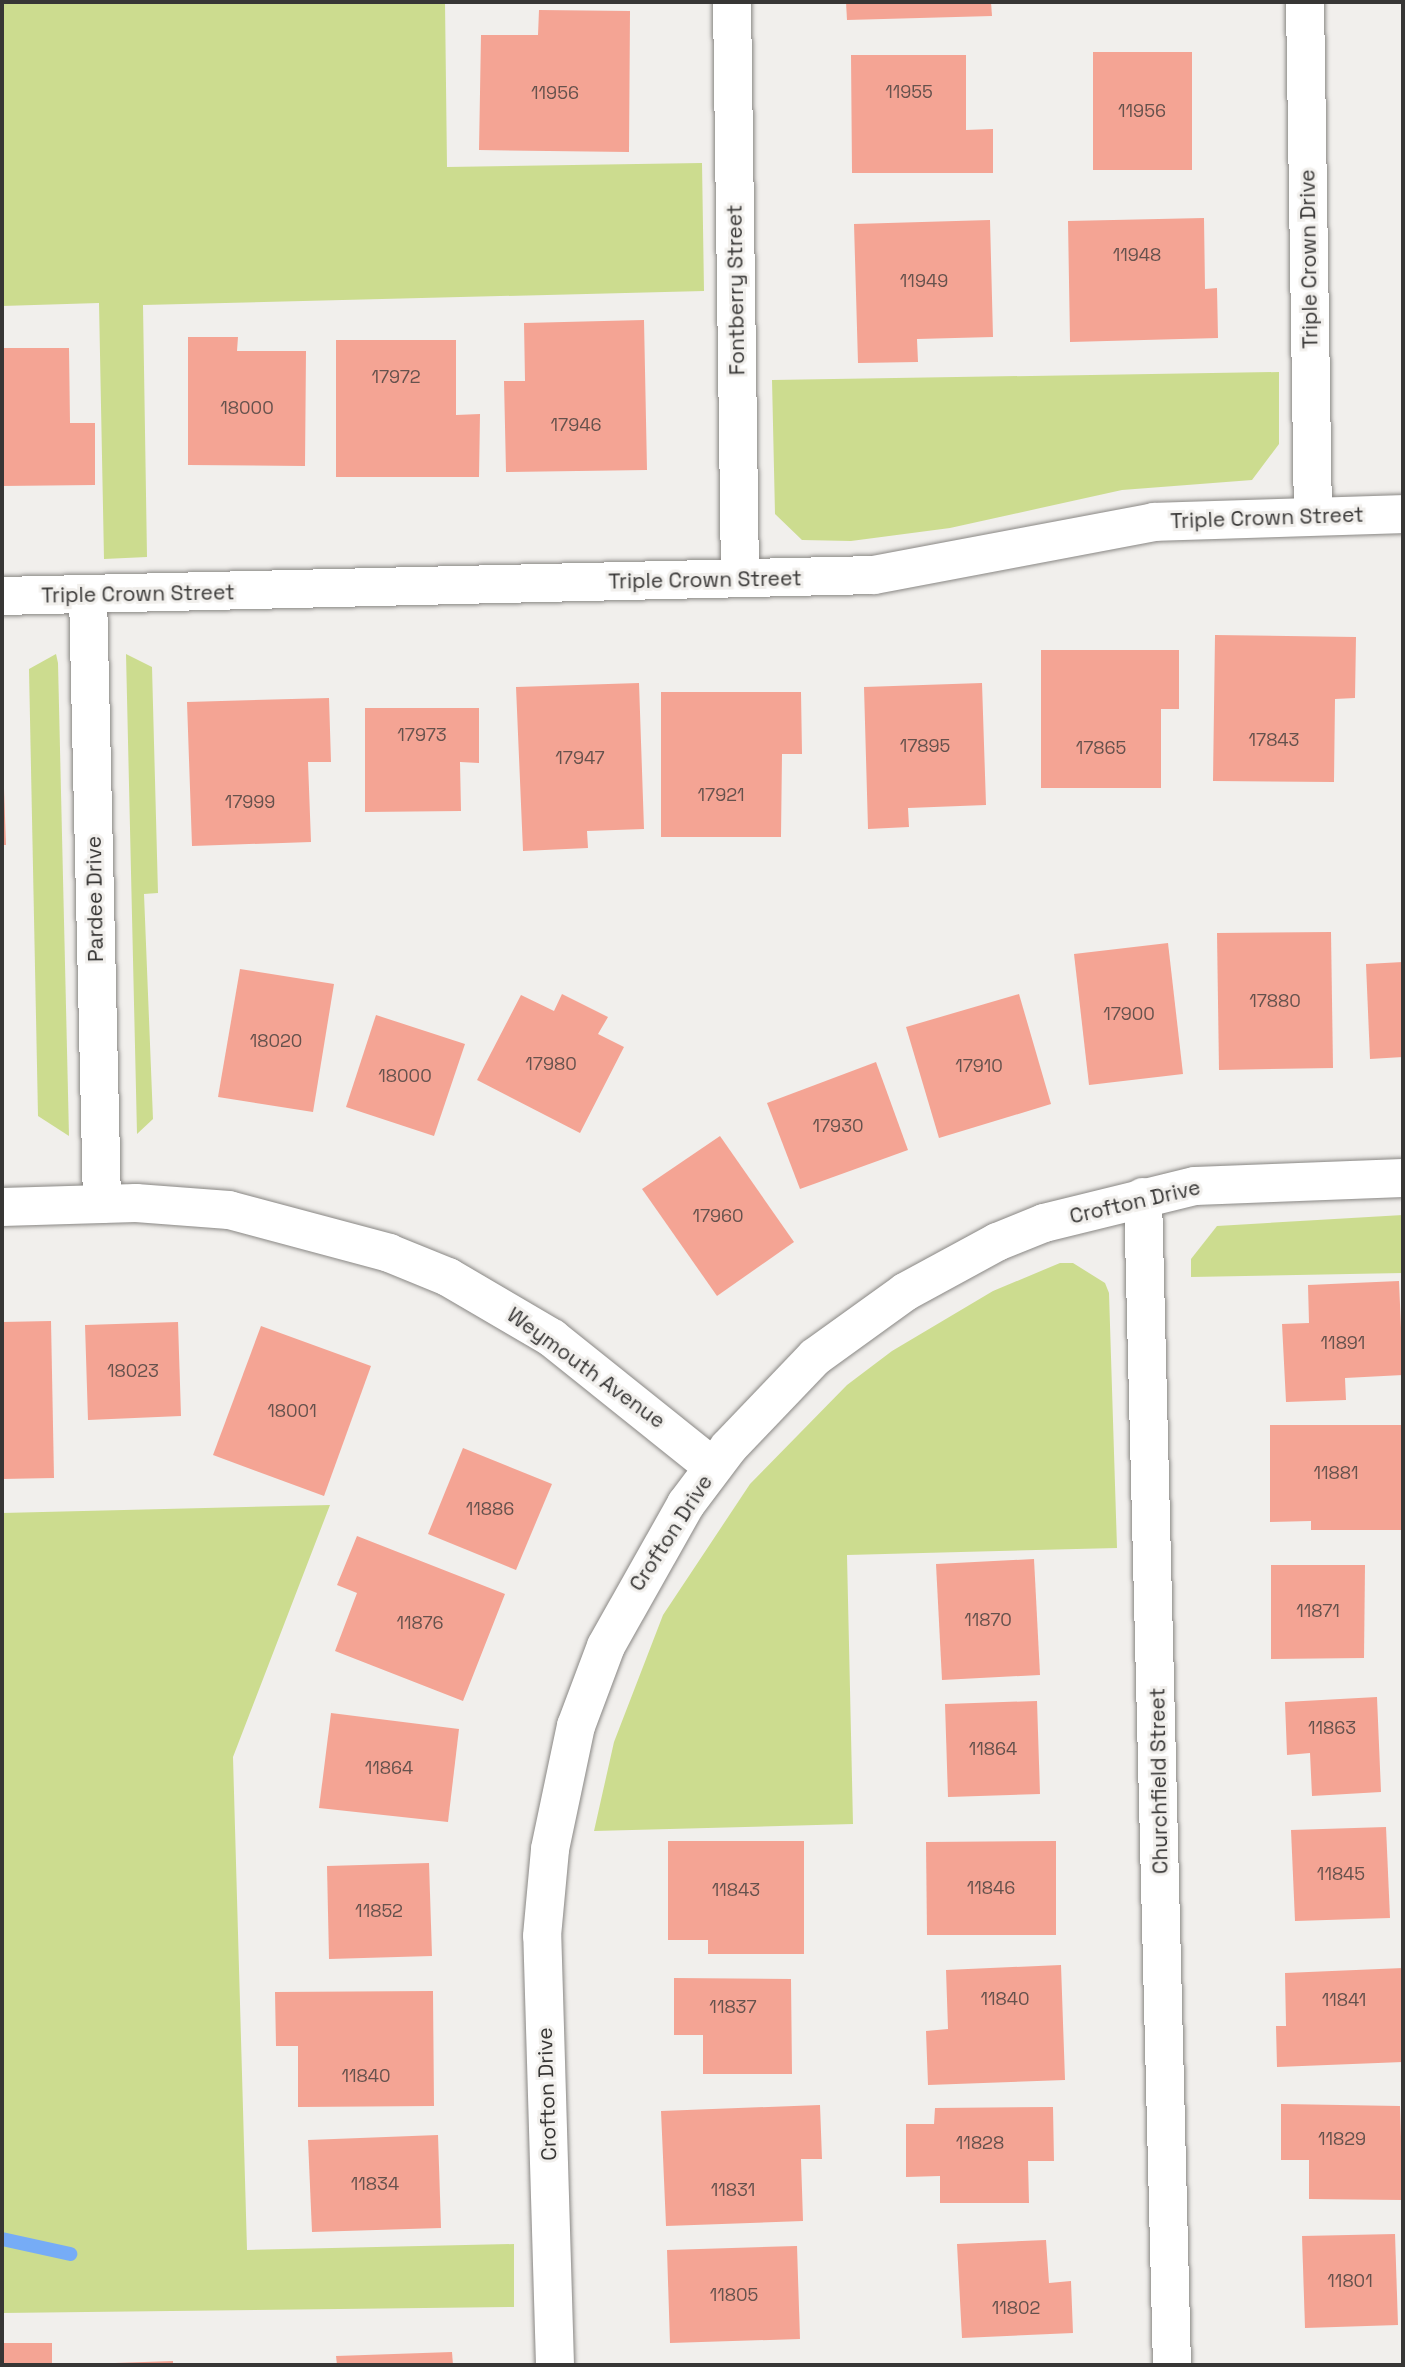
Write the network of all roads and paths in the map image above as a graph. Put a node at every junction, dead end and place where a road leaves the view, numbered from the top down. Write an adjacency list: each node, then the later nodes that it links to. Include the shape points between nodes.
1 (732, 2): 5 (street, Fontberry Street)
2 (1305, 2): 4 (street, Triple Crown Drive)
3 (1403, 514): 4 (street, Triple Crown Street)
4 (1313, 516): 5 (street, Triple Crown Street, via 1154,522 874,575)
5 (740, 578): 6 (street, Triple Crown Street)
6 (88, 595): 7 (street, Triple Crown Street); 10 (street, Pardee Drive)
7 (2, 596)
8 (1403, 1178): 9 (street, Crofton Drive, via 1234,1182)
9 (1143, 1197): 12 (street, Crofton Drive, via 1044,1223 905,1292 815,1357); 14 (street, Churchfield Street)
10 (102, 1204): 11 (street, Weymouth Avenue); 12 (street, Weymouth Avenue, via 193,1206 282,1220 448,1277 552,1338)
11 (2, 1207)
12 (713, 1467): 13 (street, Crofton Drive, via 656,1550 606,1646 576,1726 554,1820 542,1936)
13 (555, 2365)
14 (1172, 2365)

